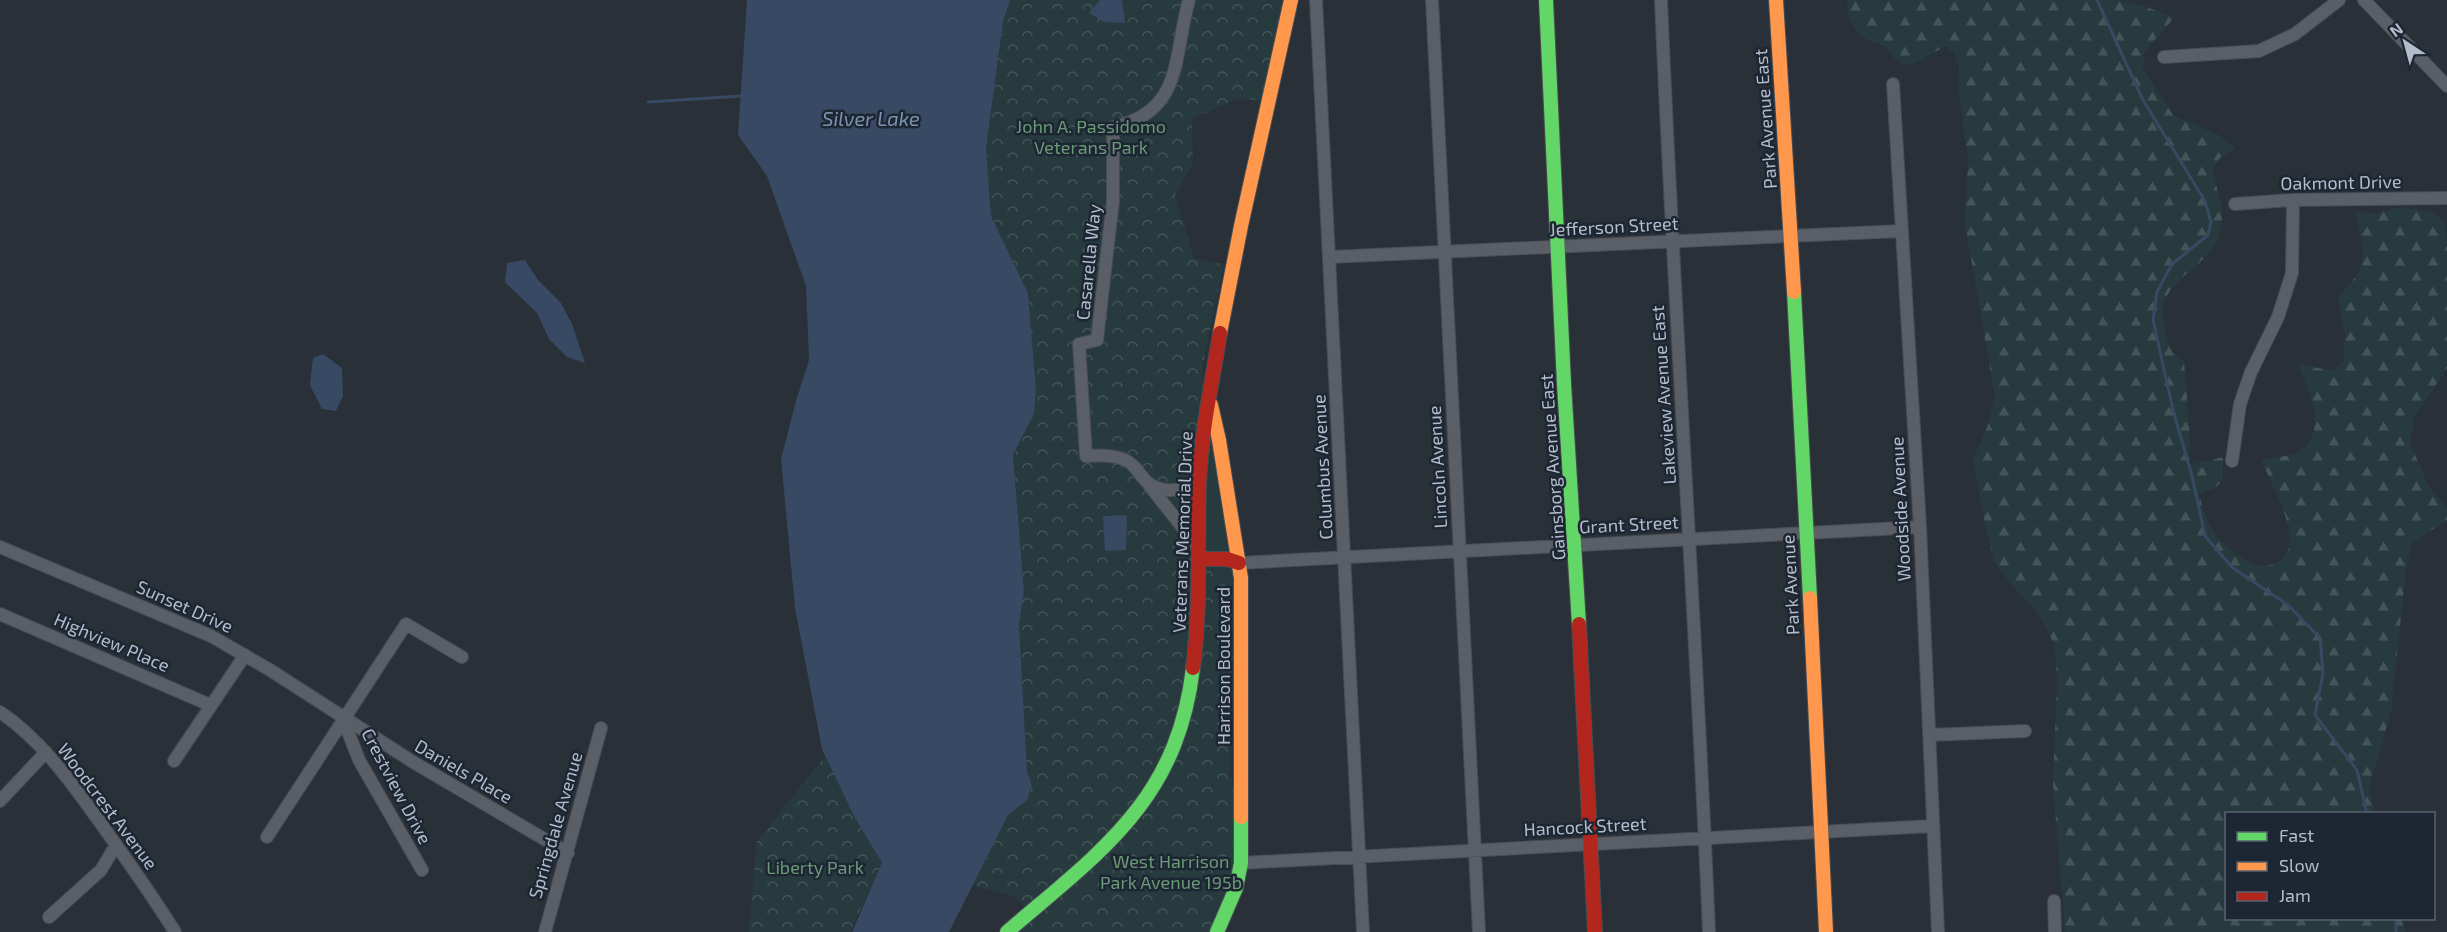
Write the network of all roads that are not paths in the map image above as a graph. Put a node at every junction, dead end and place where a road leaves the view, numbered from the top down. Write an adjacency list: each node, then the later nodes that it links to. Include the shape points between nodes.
1 (1189, 0): 24 (street, Casarella Way, via 1172,81 1163,98 1148,114 1113,127 1113,201 1097,340 1079,344 1086,456 1121,458 1138,469)
2 (1291, 0): 22 (street, Veterans Memorial Drive, via 1224,302)
3 (1316, 0): 21 (street, Columbus Avenue)
4 (1432, 0): 20 (street, Lincoln Avenue)
5 (1546, 0): 19 (street, Gainsborg Avenue East)
6 (1661, 0): 18 (street, Lakeview Avenue East)
7 (1776, 0): 17 (street, Park Avenue East)
8 (2339, 0): 10 (street, via 2295,34 2259,51)
9 (2364, 0): 12 (street)
10 (2164, 57)
11 (1893, 84): 16 (street, Woodside Avenue)
12 (2447, 86)
13 (2447, 198): 14 (street, Oakmont Drive)
14 (2293, 200): 15 (street, Oakmont Drive); 23 (street, via 2292,273 2278,317 2240,404)
15 (2235, 204)
16 (1901, 231): 17 (street, Jefferson Street); 26 (street, Woodside Avenue)
17 (1790, 236): 18 (street, Jefferson Street); 27 (street, Park Avenue)
18 (1671, 241): 19 (street, Jefferson Street); 28 (street, Lakeview Avenue East)
19 (1559, 247): 20 (street, Jefferson Street); 29 (street, Gainsborg Avenue East)
20 (1445, 253): 21 (street, Jefferson Street); 31 (street, Lincoln Avenue)
21 (1330, 257): 33 (street, Columbus Avenue)
22 (1209, 399): 25 (street, Veterans Memorial Drive); 34 (street, Harrison Boulevard)
23 (2232, 461)
24 (1146, 482): 25 (street, via 1172,490); 32 (street)
25 (1199, 485): 32 (street, Veterans Memorial Drive)
26 (1920, 526): 27 (street, Grant Street); 43 (street, Woodside Avenue)
27 (1805, 533): 28 (street, Grant Street); 48 (street, Park Avenue)
28 (1690, 539): 29 (street, Grant Street); 50 (street, Lakeview Avenue East)
29 (1575, 545): 31 (street, Grant Street); 51 (street, Gainsborg Avenue East)
30 (0, 547): 36 (street, Sunset Drive, via 166,615)
31 (1460, 551): 33 (street, Grant Street); 53 (street, Lincoln Avenue)
32 (1198, 553): 34 (street, Grant Street); 62 (street, Veterans Memorial Drive, via 1192,686 1178,742 1158,784 1103,846)
33 (1345, 557): 34 (street, Grant Street); 55 (street, Columbus Avenue)
34 (1239, 563): 56 (street, Harrison Boulevard)
35 (0, 614): 38 (street, Highview Place)
36 (245, 655): 38 (street); 40 (street, Sunset Drive)
37 (462, 657): 40 (street, Crestview Drive, via 406,624)
38 (210, 705): 45 (street)
39 (0, 712): 44 (street, Woodcrest Avenue)
40 (343, 719): 49 (street, Crestview Drive); 54 (street, Daniels Place); 57 (street, Crestview Drive, via 359,760)
41 (601, 728): 54 (street, Springdale Avenue)
42 (2025, 731): 43 (street)
43 (1930, 735): 47 (street, Woodside Avenue)
44 (46, 752): 46 (street); 52 (street, Woodcrest Avenue)
45 (174, 761)
46 (0, 801)
47 (1932, 825): 48 (street, Hancock Street); 69 (street, Woodside Avenue)
48 (1821, 832): 50 (street, Hancock Street); 68 (street, Park Avenue)
49 (267, 837)
50 (1705, 838): 51 (street, Hancock Street); 67 (street, Lakeview Avenue East)
51 (1590, 844): 53 (street, Hancock Street); 66 (street, Gainsborg Avenue East)
52 (116, 845): 59 (street, via 101,870); 60 (street, Woodcrest Avenue)
53 (1475, 850): 55 (street, Hancock Street); 65 (street, Lincoln Avenue)
54 (568, 853): 61 (street, Springdale Avenue)
55 (1359, 856): 56 (street, Hancock Street); 64 (street, Columbus Avenue)
56 (1241, 862): 63 (street, Harrison Boulevard, via 1236,888)
57 (422, 870)
58 (2054, 902): 70 (street)
59 (49, 917)
60 (175, 932)
61 (545, 932)
62 (1007, 932)
63 (1217, 932)
64 (1363, 932)
65 (1479, 932)
66 (1595, 932)
67 (1709, 932)
68 (1826, 932)
69 (1938, 932)
70 (2055, 932)

